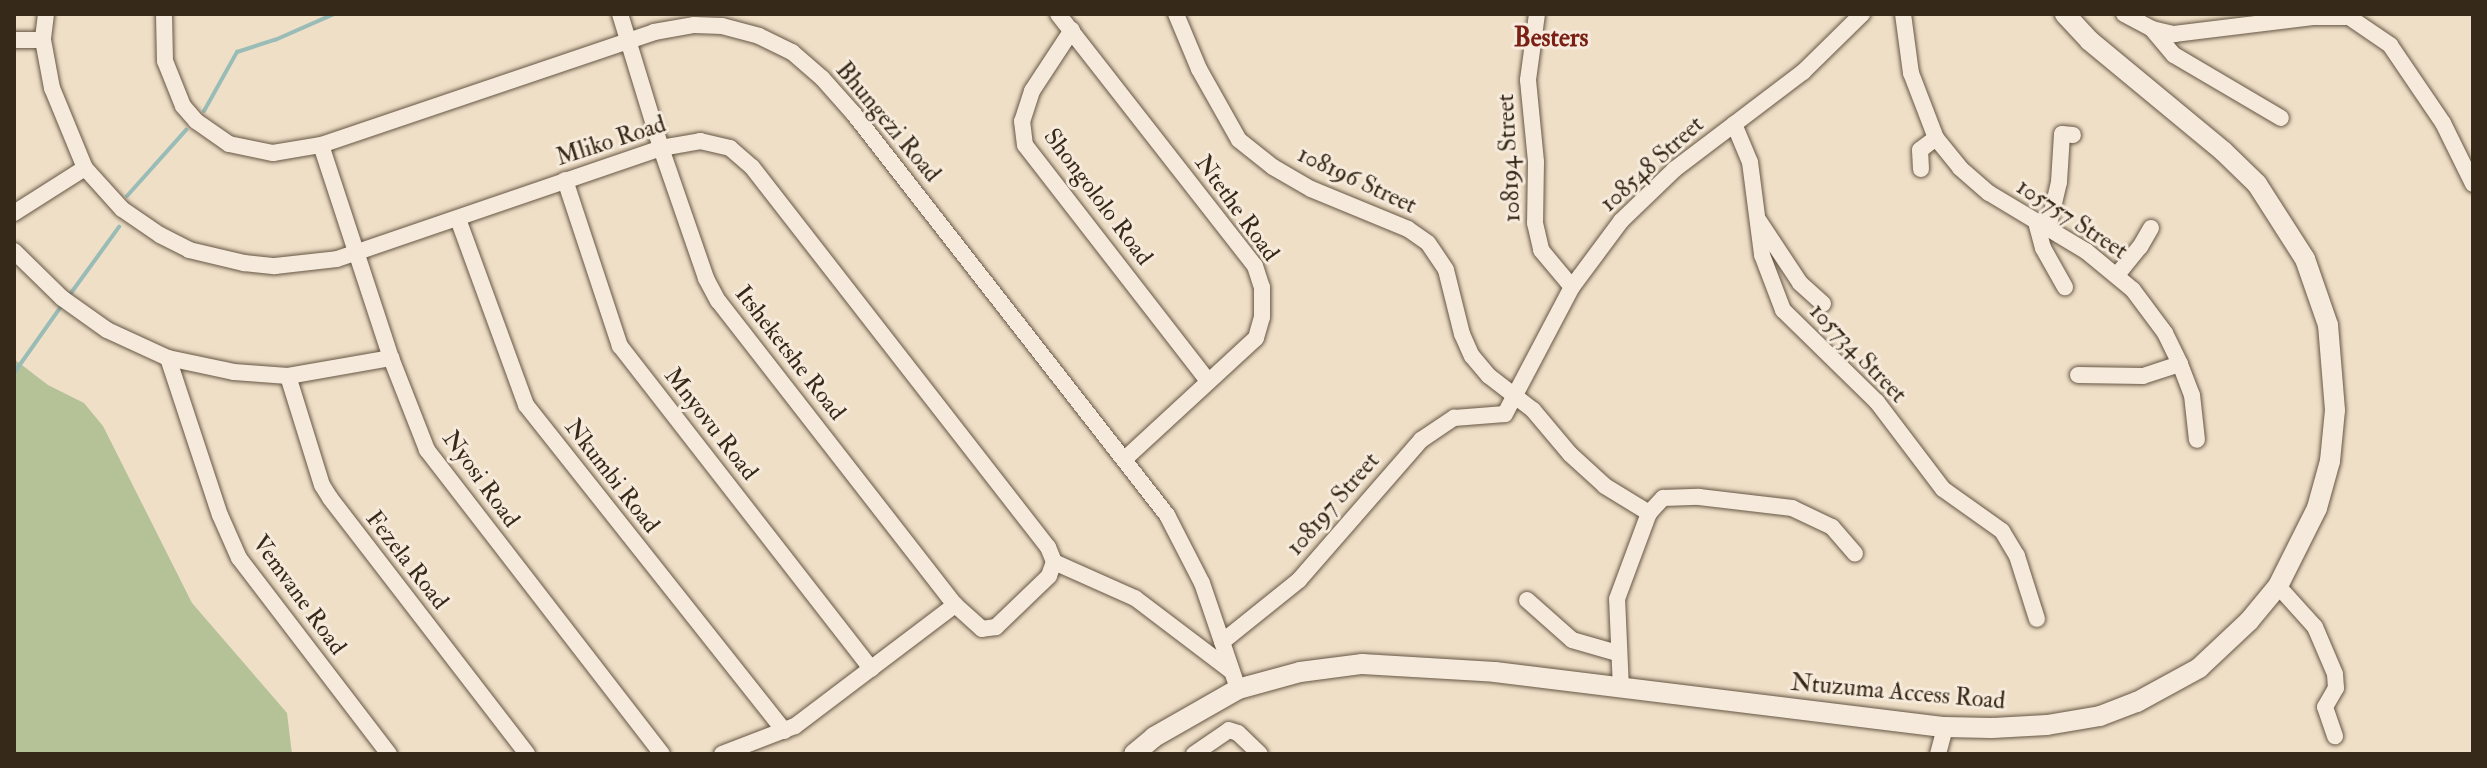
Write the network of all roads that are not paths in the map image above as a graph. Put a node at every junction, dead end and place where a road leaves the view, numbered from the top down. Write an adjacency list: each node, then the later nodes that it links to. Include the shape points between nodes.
1 (46, 14): 15 (street, Mliko Road)
2 (164, 14): 21 (street, Bhungezi Road, via 162,47 168,74 196,121 229,144 256,152)
3 (620, 14): 16 (street, Itsheketshe Road)
4 (1058, 14): 13 (street, Ntethe Road)
5 (1176, 14): 44 (street, 108196 Street, via 1199,69 1239,140 1311,189 1408,229 1428,243 1446,270 1472,356)
6 (1537, 14): 35 (street, 108194 Street, via 1528,80 1535,223 1541,250)
7 (1862, 14): 18 (street, 108548 Street, via 1803,72)
8 (1903, 14): 20 (street, 105757 Street, via 1909,64)
9 (2065, 14): 51 (street, Ntuzuma Access Road, via 2247,173 2283,219 2315,283 2333,348 2332,448 2311,522)
10 (2342, 14): 12 (street, via 2189,34); 26 (street, via 2390,45 2443,123)
11 (2131, 16): 12 (street)
12 (2152, 29): 17 (street, via 2174,55)
13 (1072, 30): 43 (street, Shongololo Road, via 1032,91 1022,121 1025,145); 43 (street, Ntethe Road, via 1259,276 1263,303 1256,338)
14 (14, 40): 15 (street)
15 (43, 40): 23 (street, Mliko Road, via 59,110)
16 (627, 40): 21 (street, Bhungezi Road); 22 (street, Itsheketshe Road); 47 (street, Bhungezi Road, via 678,27 722,26 769,41 805,63 854,114)
17 (2281, 118)
18 (1734, 124): 29 (street, 105734 Street, via 1750,162); 35 (street, 108548 Street, via 1650,191 1602,243)
19 (2068, 134): 30 (street, via 2059,182)
20 (1936, 138): 24 (street, via 1920,150); 30 (street, 105757 Street, via 1989,193)
21 (321, 145): 33 (street, Nyosi Road)
22 (661, 148): 25 (street, Mliko Road); 50 (street, Mliko Road, via 715,142 743,156 934,398 1048,547); 53 (street, Itsheketshe Road, via 718,301)
23 (85, 168): 27 (street); 33 (street, Mliko Road, via 140,223 189,250 275,266)
24 (1921, 169)
25 (565, 180): 28 (street, Mliko Road); 57 (street, Mnyovu Road, via 620,346)
26 (2473, 184)
27 (14, 213)
28 (458, 219): 33 (street, Mliko Road); 62 (street, Nkumbi Road, via 526,405)
29 (1758, 220): 37 (street, via 1783,261); 54 (street, 105734 Street, via 1762,255 1783,310 1877,403 1943,489 2002,531 2013,547)
30 (2042, 225): 34 (street, 105757 Street); 36 (street, via 2043,248)
31 (2151, 228): 34 (street)
32 (14, 251): 38 (street, via 62,298 107,330)
33 (356, 253): 39 (street, Nyosi Road)
34 (2117, 275): 40 (street, 105757 Street, via 2150,311)
35 (1572, 287): 44 (street, 108548 Street)
36 (2065, 287)
37 (1823, 304)
38 (168, 358): 42 (street, via 234,372); 64 (street, Vemvane Road, via 234,550)
39 (391, 358): 42 (street); 66 (street, Nyosi Road, via 434,461)
40 (2180, 364): 41 (street, via 2143,376); 46 (street, 105757 Street, via 2192,395)
41 (2078, 375)
42 (288, 376): 65 (street, Fezela Road, via 330,498)
43 (1208, 381): 47 (street, Ntethe Road)
44 (1516, 395): 45 (street, 108548 Street, via 1501,417); 48 (street, 108196 Street, via 1605,486)
45 (1487, 417): 55 (street, 108197 Street, via 1454,418 1421,440 1299,580)
46 (2197, 440)
47 (1125, 459): 55 (street, Bhungezi Road, via 1179,534)
48 (1649, 513): 49 (street, via 1659,500 1673,496 1792,508 1832,527); 56 (street, via 1617,599)
49 (1855, 553)
50 (1054, 562): 53 (street, Itsheketshe Road, via 1036,592 987,630); 58 (street, via 1135,598)
51 (2278, 586): 61 (street, Ntuzuma Access Road, via 2218,652 2137,702 2100,716 2047,725); 63 (street, via 2315,627 2335,674 2336,688 2325,707)
52 (1527, 600): 56 (street, via 1572,640)
53 (955, 605): 57 (street)
54 (2037, 619)
55 (1222, 642): 58 (street, Bhungezi Road)
56 (1617, 653): 59 (street)
57 (871, 669): 62 (street)
58 (1236, 680): 59 (street, Ntuzuma Access Road, via 1362,664 1495,672); 60 (street, Ntuzuma Access Road)
59 (1621, 689): 61 (street, Ntuzuma Access Road)
60 (1176, 725): 68 (street, Ntuzuma Access Road); 69 (street, Ntuzuma Access Road)
61 (1945, 727): 72 (street)
62 (784, 731): 67 (street)
63 (2335, 736)
64 (389, 754)
65 (527, 754)
66 (662, 754)
67 (722, 754)
68 (1134, 754)
69 (1145, 754)
70 (1194, 754): 71 (street, via 1229,730)
71 (1260, 754)
72 (1938, 754)

